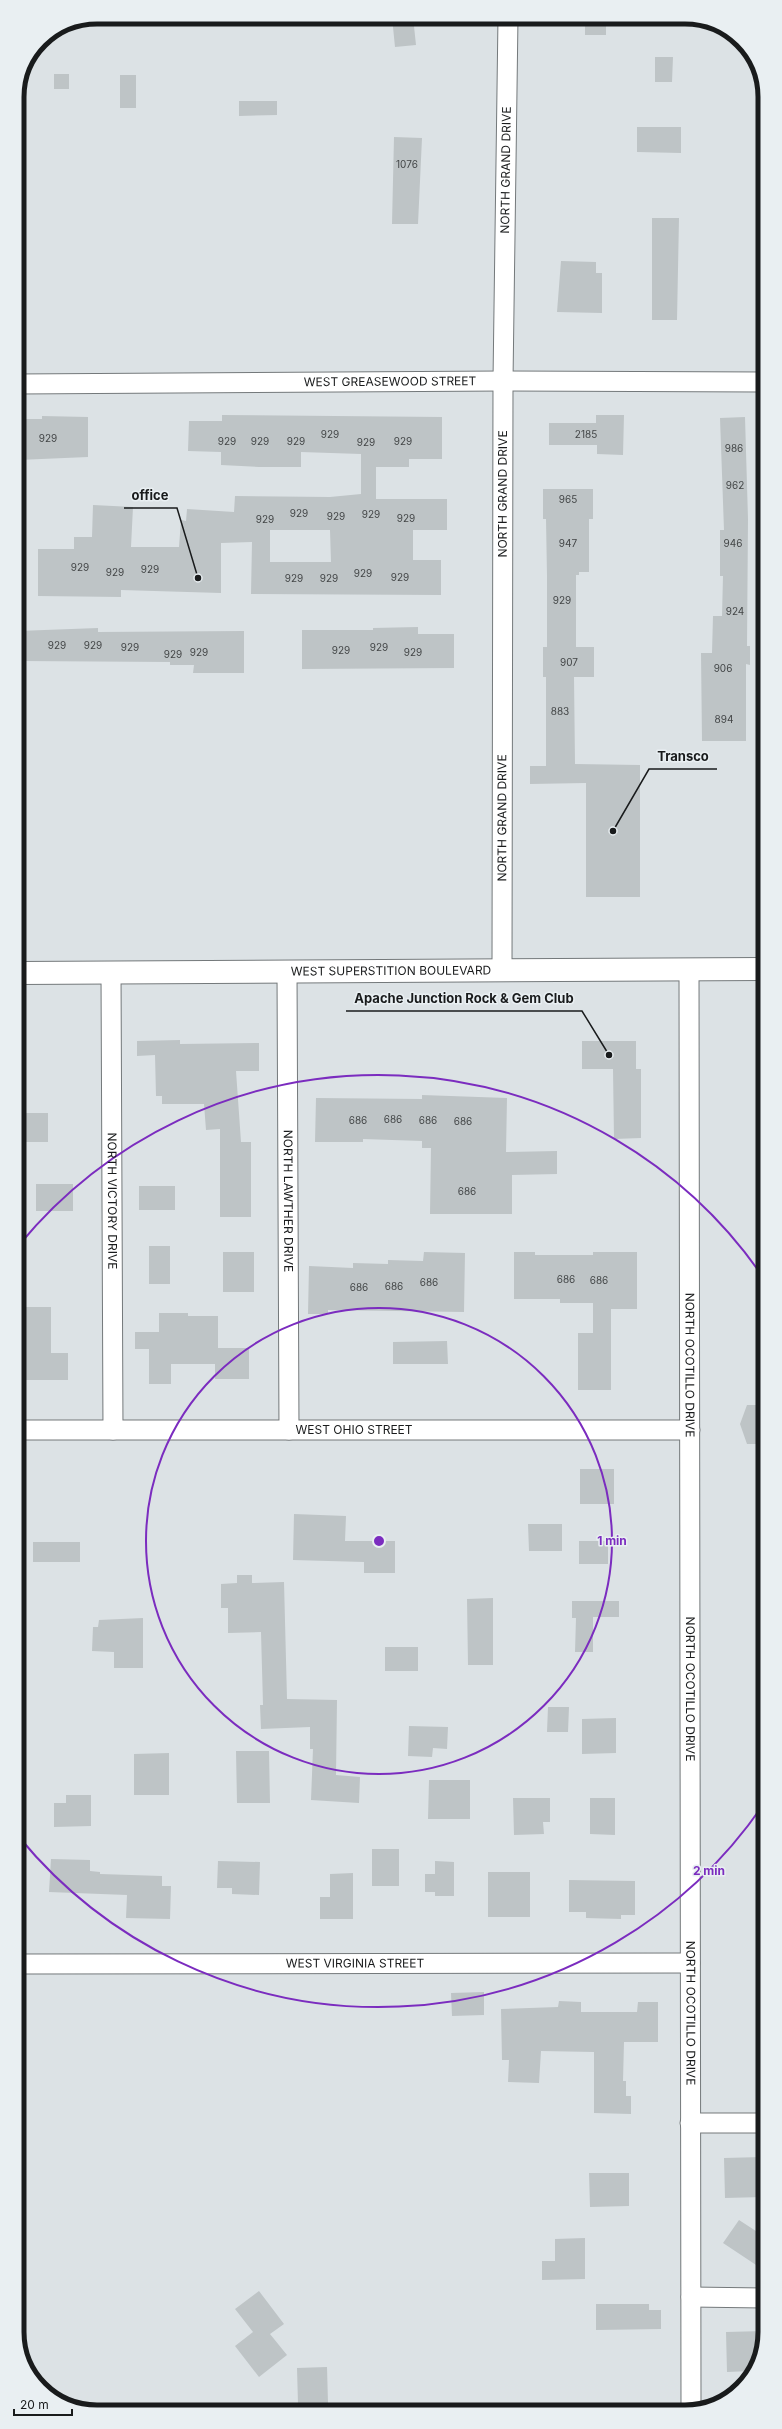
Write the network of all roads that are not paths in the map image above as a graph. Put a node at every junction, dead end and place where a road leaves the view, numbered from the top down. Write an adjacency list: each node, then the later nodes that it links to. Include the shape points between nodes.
1 (508, 24): 2 (street, NORTH GRAND DRIVE)
2 (503, 381): 3 (street, WEST GREASEWOOD STREET); 4 (street, WEST GREASEWOOD STREET); 7 (street, NORTH GRAND DRIVE)
3 (758, 382)
4 (24, 384)
5 (689, 969): 6 (main road, WEST SUPERSTITION BOULEVARD); 7 (main road, WEST SUPERSTITION BOULEVARD); 14 (street, NORTH OCOTILLO DRIVE)
6 (758, 969)
7 (502, 970): 9 (main road, WEST SUPERSTITION BOULEVARD)
8 (111, 972): 9 (main road, WEST SUPERSTITION BOULEVARD); 10 (main road, WEST SUPERSTITION BOULEVARD); 12 (street, NORTH VICTORY DRIVE)
9 (287, 972): 13 (street, NORTH LAWTHER DRIVE)
10 (24, 973)
11 (24, 1430): 12 (street, WEST OHIO STREET)
12 (113, 1430): 13 (street, WEST OHIO STREET)
13 (289, 1430): 14 (street, WEST OHIO STREET)
14 (690, 1430): 15 (street, NORTH OCOTILLO DRIVE)
15 (690, 1963): 16 (street, WEST VIRGINIA STREET); 17 (street, NORTH OCOTILLO DRIVE)
16 (24, 1964)
17 (690, 2123): 18 (street); 19 (street, NORTH OCOTILLO DRIVE)
18 (758, 2123)
19 (692, 2297): 20 (street); 21 (street, NORTH OCOTILLO DRIVE)
20 (758, 2298)
21 (691, 2404)

